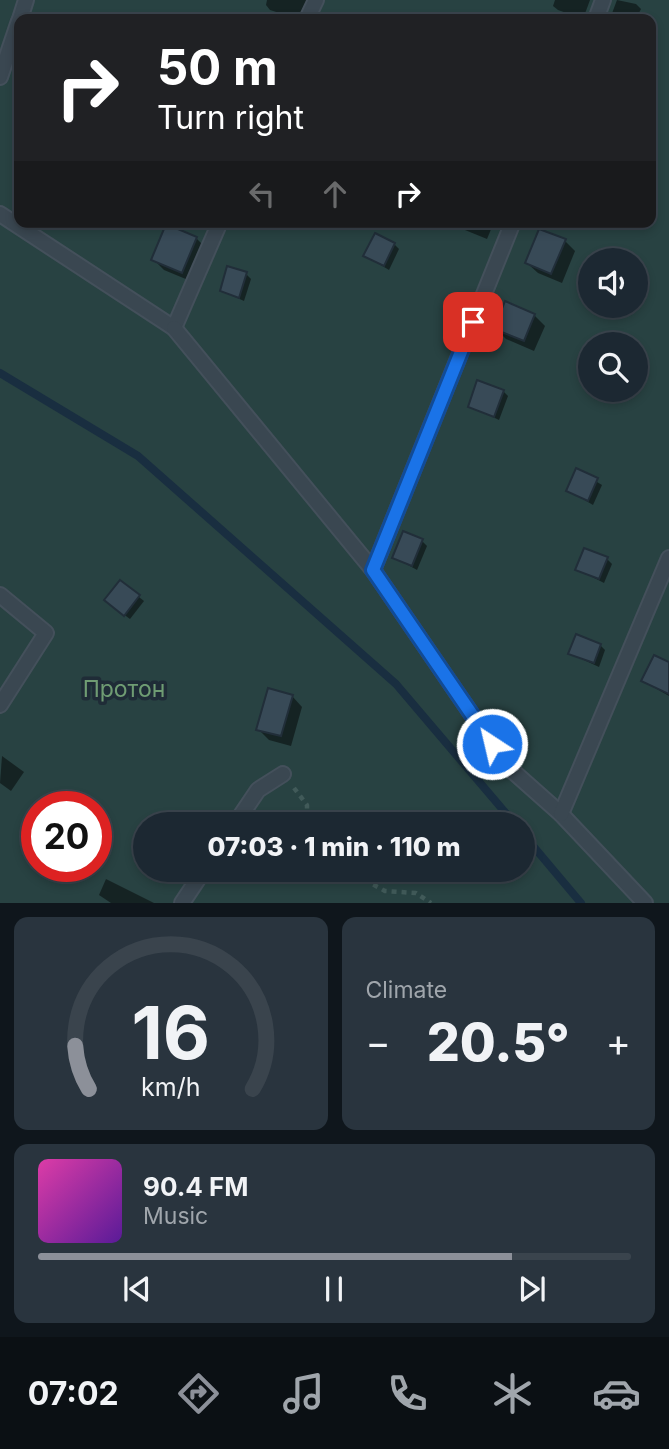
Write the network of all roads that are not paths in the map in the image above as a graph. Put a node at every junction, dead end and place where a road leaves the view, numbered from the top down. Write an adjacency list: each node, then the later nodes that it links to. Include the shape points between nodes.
1 (14, 37): 2 (lane)
2 (0, 77)
3 (21, 228): 6 (lane)
4 (217, 228): 6 (lane)
5 (511, 228): 8 (lane)
6 (174, 328): 8 (lane)
7 (669, 558): 13 (lane)
8 (373, 570): 13 (lane, via 507,766)
9 (0, 596): 10 (lane, via 46,633)
10 (0, 705)
11 (283, 774): 12 (lane, via 258,790)
12 (243, 812)
13 (562, 814): 16 (lane)
14 (196, 882): 15 (lane)
15 (182, 903)
16 (645, 903)

